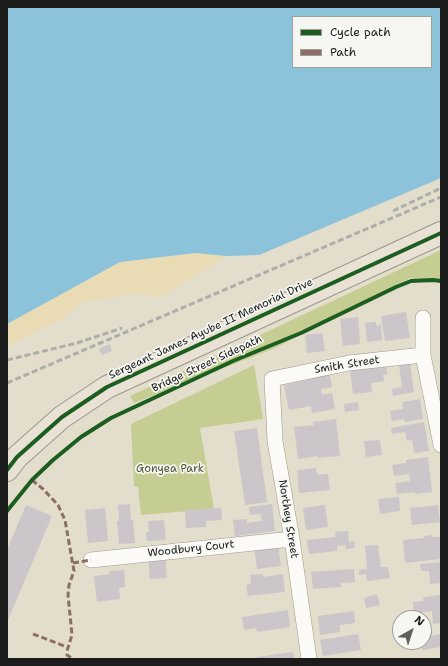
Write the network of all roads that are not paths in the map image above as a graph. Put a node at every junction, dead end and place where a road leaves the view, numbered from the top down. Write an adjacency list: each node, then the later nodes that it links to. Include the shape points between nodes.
1 (441, 233): 7 (main road, Sergeant James Ayube II Memorial Drive, via 107,387 62,417 17,457)
2 (423, 318): 3 (street)
3 (423, 356): 4 (street, Smith Street, via 349,363); 5 (street)
4 (272, 379): 8 (street, Northey Street, via 275,441)
5 (439, 420): 6 (street)
6 (441, 445)
7 (7, 470)
8 (292, 539): 9 (street, Woodbury Court); 10 (street, Northey Street)
9 (91, 560)
10 (309, 659)

